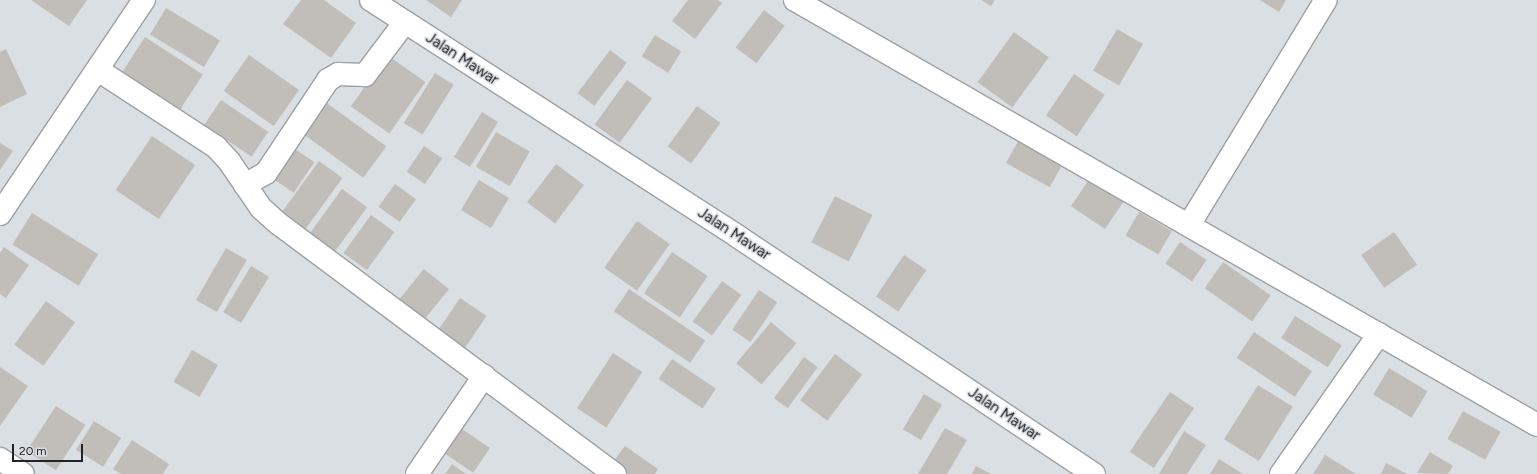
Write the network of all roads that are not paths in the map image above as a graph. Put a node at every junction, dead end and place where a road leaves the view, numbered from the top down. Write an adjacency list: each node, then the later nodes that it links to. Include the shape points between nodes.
1 (144, 0): 6 (street)
2 (371, 0): 5 (street, Jalan Mawar)
3 (796, 0): 9 (street)
4 (1326, 0): 9 (street)
5 (404, 22): 7 (street, via 367,73 338,74 328,80 266,173); 17 (street, Jalan Mawar, via 737,236)
6 (98, 70): 7 (street, via 216,147); 8 (street)
7 (245, 185): 11 (street, via 261,208 279,224)
8 (0, 214)
9 (1189, 225): 10 (street)
10 (1379, 334): 12 (street); 18 (street)
11 (484, 376): 15 (street); 16 (street)
12 (1537, 425)
13 (0, 459): 14 (street)
14 (23, 474)
15 (417, 474)
16 (615, 474)
17 (1094, 474)
18 (1281, 474)

